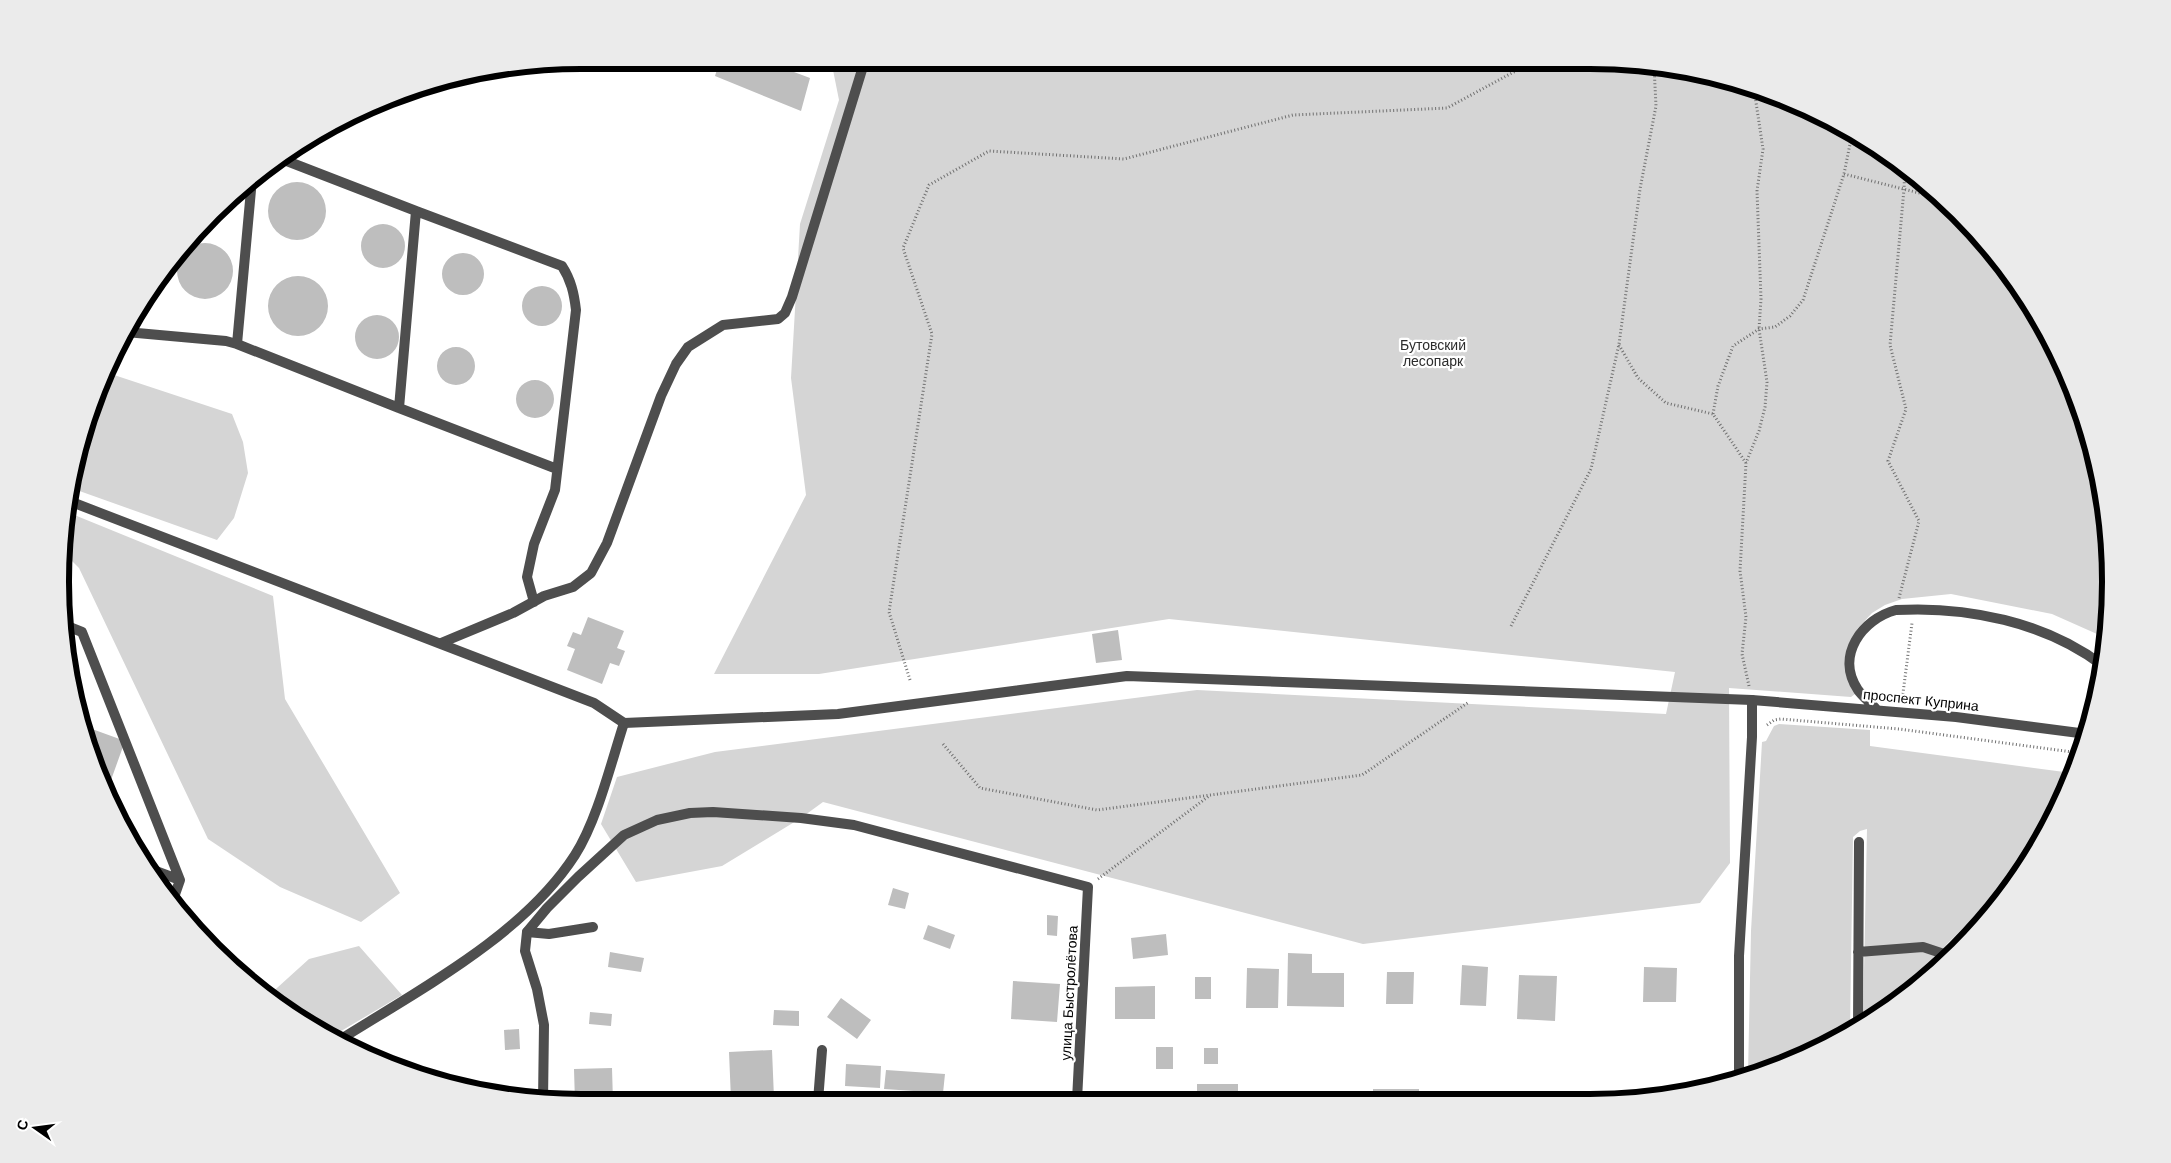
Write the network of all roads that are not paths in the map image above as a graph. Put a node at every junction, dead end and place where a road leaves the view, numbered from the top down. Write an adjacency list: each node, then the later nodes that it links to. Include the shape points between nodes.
1 (862, 69): 10 (street, via 785,312 778,318 723,325 688,347 661,396 607,543 591,572 573,587)
2 (288, 161): 4 (street)
3 (251, 190): 6 (street)
4 (416, 211): 7 (street); 8 (street, via 562,266 569,276 576,310)
5 (133, 333): 6 (street, via 226,340)
6 (237, 344): 7 (street)
7 (399, 408): 8 (street)
8 (557, 469): 10 (street, via 555,490 534,544 528,570)
9 (75, 503): 12 (street)
10 (534, 602): 12 (street)
11 (71, 628): 20 (street, via 82,632)
12 (441, 643): 16 (street, via 594,702)
13 (2096, 661): 15 (street, via 2053,636 2015,622 1965,614 1896,610 1869,622 1851,651 1850,667 1854,682)
14 (1752, 700): 15 (street, проспект Куприна); 16 (street, проспект Куприна, via 1128,676 838,714); 29 (street, via 1739,956)
15 (1877, 710): 17 (street, проспект Куприна)
16 (624, 723): 27 (street, via 590,824 575,855 543,894 473,955)
17 (2079, 733)
18 (1859, 842): 24 (street)
19 (159, 872): 20 (street)
20 (180, 880): 21 (street)
21 (175, 894)
22 (593, 927): 23 (street, via 549,934)
23 (526, 932): 30 (street, via 525,950 544,1025); 32 (street, улица Быстролётова, via 578,877 624,836 657,820 690,813 801,818 854,825 1088,887)
24 (1858, 952): 25 (street, via 1922,947); 26 (street)
25 (1942, 953)
26 (1858, 1018)
27 (345, 1036)
28 (822, 1050): 31 (street)
29 (1739, 1072)
30 (543, 1093)
31 (819, 1094)
32 (1077, 1094)

